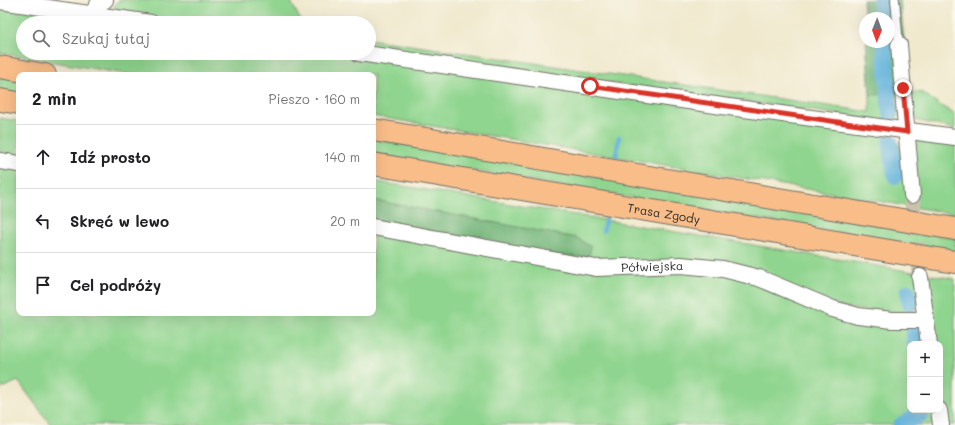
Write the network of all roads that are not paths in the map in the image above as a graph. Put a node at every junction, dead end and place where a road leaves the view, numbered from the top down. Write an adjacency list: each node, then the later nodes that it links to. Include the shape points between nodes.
1 (105, 0): 4 (street, via 99,3)
2 (895, 0): 6 (lane)
3 (0, 1): 4 (street)
4 (92, 14): 5 (street)
5 (105, 16)
6 (899, 45): 13 (street)
7 (376, 56): 13 (street)
8 (0, 68): 9 (highway)
9 (25, 72)
10 (0, 100): 11 (highway)
11 (16, 103)
12 (376, 131): 20 (highway)
13 (907, 132): 14 (street); 18 (street)
14 (955, 137)
15 (0, 161): 16 (street)
16 (16, 164)
17 (376, 165): 21 (highway, Trasa Zgody)
18 (912, 195)
19 (376, 228): 23 (street, Półwiejska, via 596,268 682,265 723,269 759,278 833,309 858,316)
20 (955, 229)
21 (955, 262)
22 (920, 277): 23 (street)
23 (925, 320): 24 (street)
24 (928, 341)
25 (939, 413): 26 (street)
26 (941, 425)

